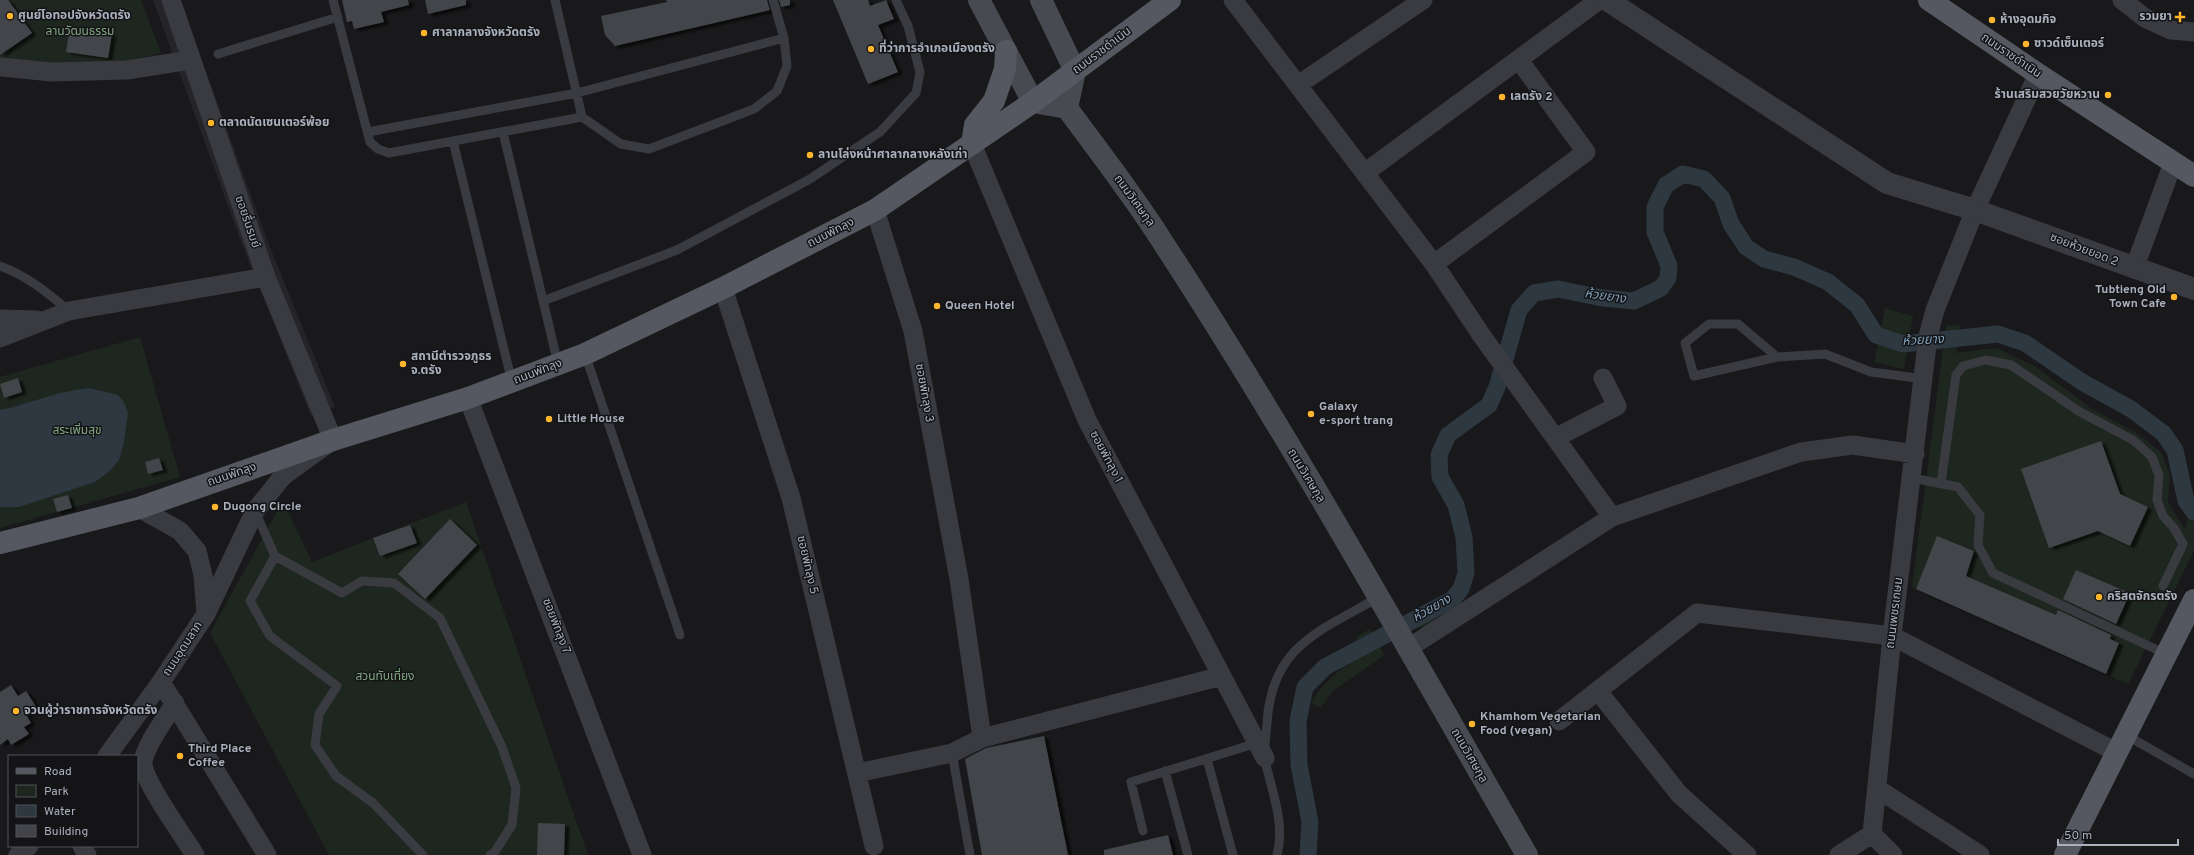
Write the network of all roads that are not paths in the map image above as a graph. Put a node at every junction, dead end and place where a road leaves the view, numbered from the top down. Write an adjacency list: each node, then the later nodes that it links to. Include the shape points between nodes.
1 (171, 0): 20 (street, ซอยรื่นรมย์)
2 (333, 0): 15 (lane)
3 (555, 0): 26 (lane)
4 (774, 0): 17 (lane)
5 (896, 0): 45 (lane, via 908,26 920,72 916,93 880,132 810,179 677,250)
6 (979, 0): 18 (main road)
7 (1041, 0): 23 (main road)
8 (1170, 0): 23 (main road, ถนนราชดำเนิน)
9 (1233, 0): 25 (street)
10 (1423, 0): 25 (street)
11 (1599, 0): 21 (street)
12 (1607, 0): 38 (street, ซอยห้วยยอด 2, via 1887,182)
13 (1928, 0): 24 (main road, ถนนราชดำเนิน)
14 (2122, 0): 16 (street, via 2145,18 2171,30)
15 (338, 17): 19 (lane); 30 (lane)
16 (2194, 32)
17 (784, 38): 26 (lane); 29 (lane, via 787,66 777,91 754,109 649,149 621,144)
18 (1006, 51): 27 (main road); 33 (main road, via 1005,70 994,101 975,126)
19 (218, 54)
20 (190, 60): 22 (street, via 127,70 52,72); 42 (street, ซอยรื่นรมย์)
21 (1520, 60): 35 (street); 39 (street, via 1586,152)
22 (0, 67)
23 (1075, 71): 27 (main road, ถนนราชดำเนิน); 28 (main road)
24 (2038, 74): 34 (main road, ถนนราชดำเนิน); 38 (street, ถนนเพชรเกษม)
25 (1298, 85): 35 (street)
26 (577, 93): 29 (lane); 30 (lane)
27 (1033, 102): 28 (main road); 33 (main road, ถนนพัทลุง)
28 (1067, 108): 69 (main road, ถนนวิเศษกุล, via 1162,239)
29 (582, 117): 31 (lane)
30 (368, 132): 32 (lane, via 370,142 378,149 389,153)
31 (503, 132): 32 (lane); 45 (lane)
32 (453, 141): 55 (lane)
33 (972, 144): 37 (main road, ถนนพัทลุง); 75 (street, ซอยพัทลุง 1, via 1087,420)
34 (2173, 163): 36 (main road, ถนนราชดำเนิน); 41 (street)
35 (1366, 172): 39 (street)
36 (2194, 176)
37 (875, 210): 43 (main road, ถนนพัทลุง); 80 (street, ซอยพัทลุง 3, via 913,331 959,579)
38 (1975, 210): 41 (street, ซอยห้วยยอด 2); 53 (street, ถนนเพชรเกษม, via 1935,310 1928,336)
39 (1434, 264): 57 (street)
40 (0, 266): 46 (lane, via 40,286)
41 (2134, 269): 44 (street, ซอยห้วยยอด 2)
42 (266, 277): 46 (street); 58 (street, ซอยรื่นรมย์)
43 (723, 288): 50 (main road, ถนนพัทลุง); 87 (street, ซอยพัทลุง 5, via 791,498)
44 (2194, 289)
45 (543, 301): 52 (lane)
46 (68, 311): 48 (street)
47 (0, 319): 48 (street)
48 (46, 320): 49 (street)
49 (0, 338)
50 (585, 354): 52 (main road, ถนนพัทลุง); 71 (lane)
51 (1778, 357): 51 (lane, via 1694,376 1685,343 1709,324 1738,324); 53 (lane, via 1825,354 1871,372)
52 (558, 365): 55 (main road, ถนนพัทลุง)
53 (1925, 371): 59 (street, ถนนเพชรเกษม)
54 (1603, 378): 57 (street, via 1617,406)
55 (512, 382): 56 (main road, ถนนพัทลุง)
56 (468, 398): 58 (main road, ถนนพัทลุง); 99 (street, ซอยพัทลุง 7)
57 (1555, 438): 64 (street)
58 (333, 440): 62 (main road, ถนนพัทลุง); 63 (street, via 283,476)
59 (1915, 454): 60 (street, ถนนเพชรเกษม); 64 (street, via 1853,445 1801,452)
60 (1912, 478): 61 (lane); 72 (street, ถนนเพชรเกษม)
61 (1941, 483): 67 (lane, via 1956,375 1963,366 1986,360 2011,365 2080,412 2133,440 2152,456 2159,475 2157,500 2163,516 2183,544); 74 (lane, via 1958,487 1980,514 1978,545 1993,573)
62 (139, 508): 65 (main road, ถนนพัทลุง); 70 (street, ถนนอุดมลาภ, via 180,532 196,551 204,575)
63 (255, 511): 66 (lane); 70 (street)
64 (1612, 517): 73 (street)
65 (0, 542)
66 (275, 556): 97 (lane, via 250,601 270,636 336,686 318,714 315,745 336,776 373,803); 98 (lane, via 342,593 362,582 394,583 440,618 502,747 516,788 512,825 494,853)
67 (2163, 586)
68 (2194, 600): 74 (main road)
69 (1381, 601): 73 (main road, ถนนวิเศษกุล); 82 (lane, via 1303,642 1290,655 1277,676 1268,705)
70 (206, 614): 76 (street, ถนนอุดมลาภ)
71 (680, 635)
72 (1892, 636): 77 (street, via 1698,613); 81 (street); 89 (street, ถนนเพชรเกษม)
73 (1407, 649): 104 (main road, ถนนวิเศษกุล)
74 (2166, 654): 81 (main road)
75 (1222, 676): 80 (street); 82 (street, ซอยพัทลุง 1)
76 (161, 682): 78 (street); 84 (street, ถนนอุดมลาภ)
77 (1598, 691): 79 (street); 105 (street, via 1679,794)
78 (175, 703): 95 (street, via 146,752 143,762 150,783); 96 (street)
79 (1559, 721)
80 (982, 738): 83 (street)
81 (2120, 743): 88 (lane); 109 (main road)
82 (1261, 751): 85 (lane); 103 (lane, via 1279,820)
83 (952, 753): 87 (street); 100 (lane)
84 (109, 755)
85 (1206, 759): 86 (lane); 102 (lane)
86 (1165, 771): 90 (lane, via 1131,782); 101 (lane)
87 (857, 773): 92 (street, ซอยพัทลุง 5)
88 (2194, 774)
89 (1878, 789): 91 (street, ถนนเพชรเกษม); 108 (street)
90 (1143, 831)
91 (1872, 834): 106 (street); 107 (street)
92 (874, 846)
93 (28, 847): 94 (street)
94 (18, 855)
95 (195, 855)
96 (267, 855)
97 (423, 855)
98 (490, 855)
99 (642, 855)
100 (970, 855)
101 (1188, 855)
102 (1233, 855)
103 (1277, 855)
104 (1527, 855)
105 (1747, 855)
106 (1839, 855)
107 (1893, 855)
108 (1980, 855)
109 (2065, 855)

